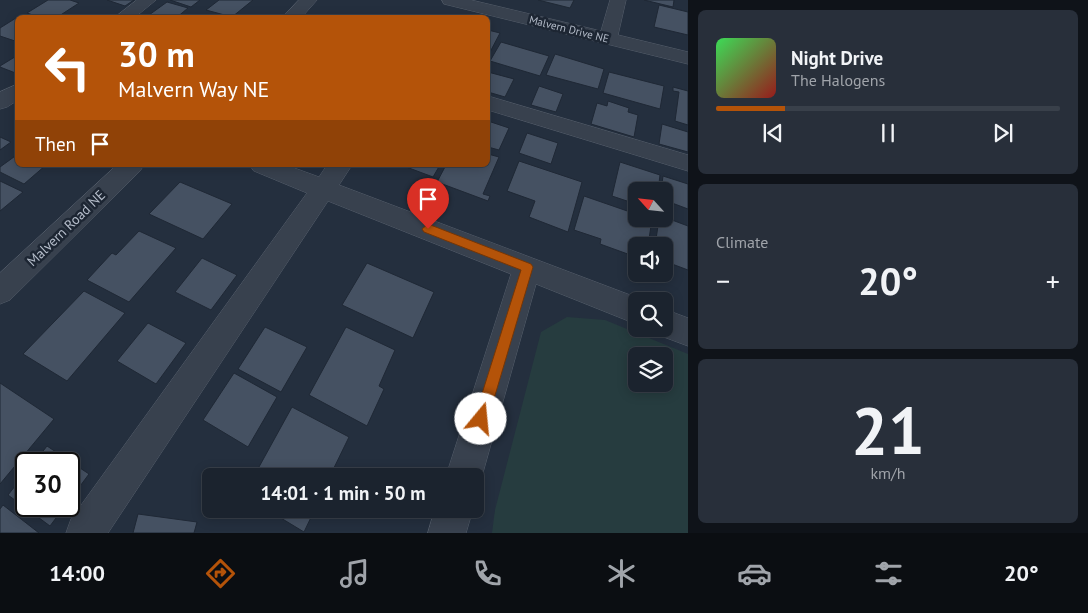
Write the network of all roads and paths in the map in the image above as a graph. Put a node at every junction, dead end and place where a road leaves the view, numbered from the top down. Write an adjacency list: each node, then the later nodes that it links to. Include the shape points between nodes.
1 (148, 0): 5 (street)
2 (309, 0): 6 (street)
3 (450, 0): 7 (street, Malvern Drive NE)
4 (618, 0): 7 (street)
5 (126, 15)
6 (293, 15)
7 (608, 38): 8 (street, Malvern Drive NE)
8 (688, 58)
9 (15, 92): 10 (street)
10 (0, 102)
11 (490, 104): 12 (street)
12 (688, 163)
13 (130, 167): 17 (street, Malvern Road NE)
14 (274, 167): 15 (street)
15 (332, 177): 16 (street); 23 (street)
16 (527, 267): 18 (street); 21 (street)
17 (0, 291)
18 (628, 309)
19 (673, 326): 20 (street)
20 (688, 332)
21 (466, 468)
22 (451, 518): 24 (street)
23 (85, 533)
24 (447, 533)

